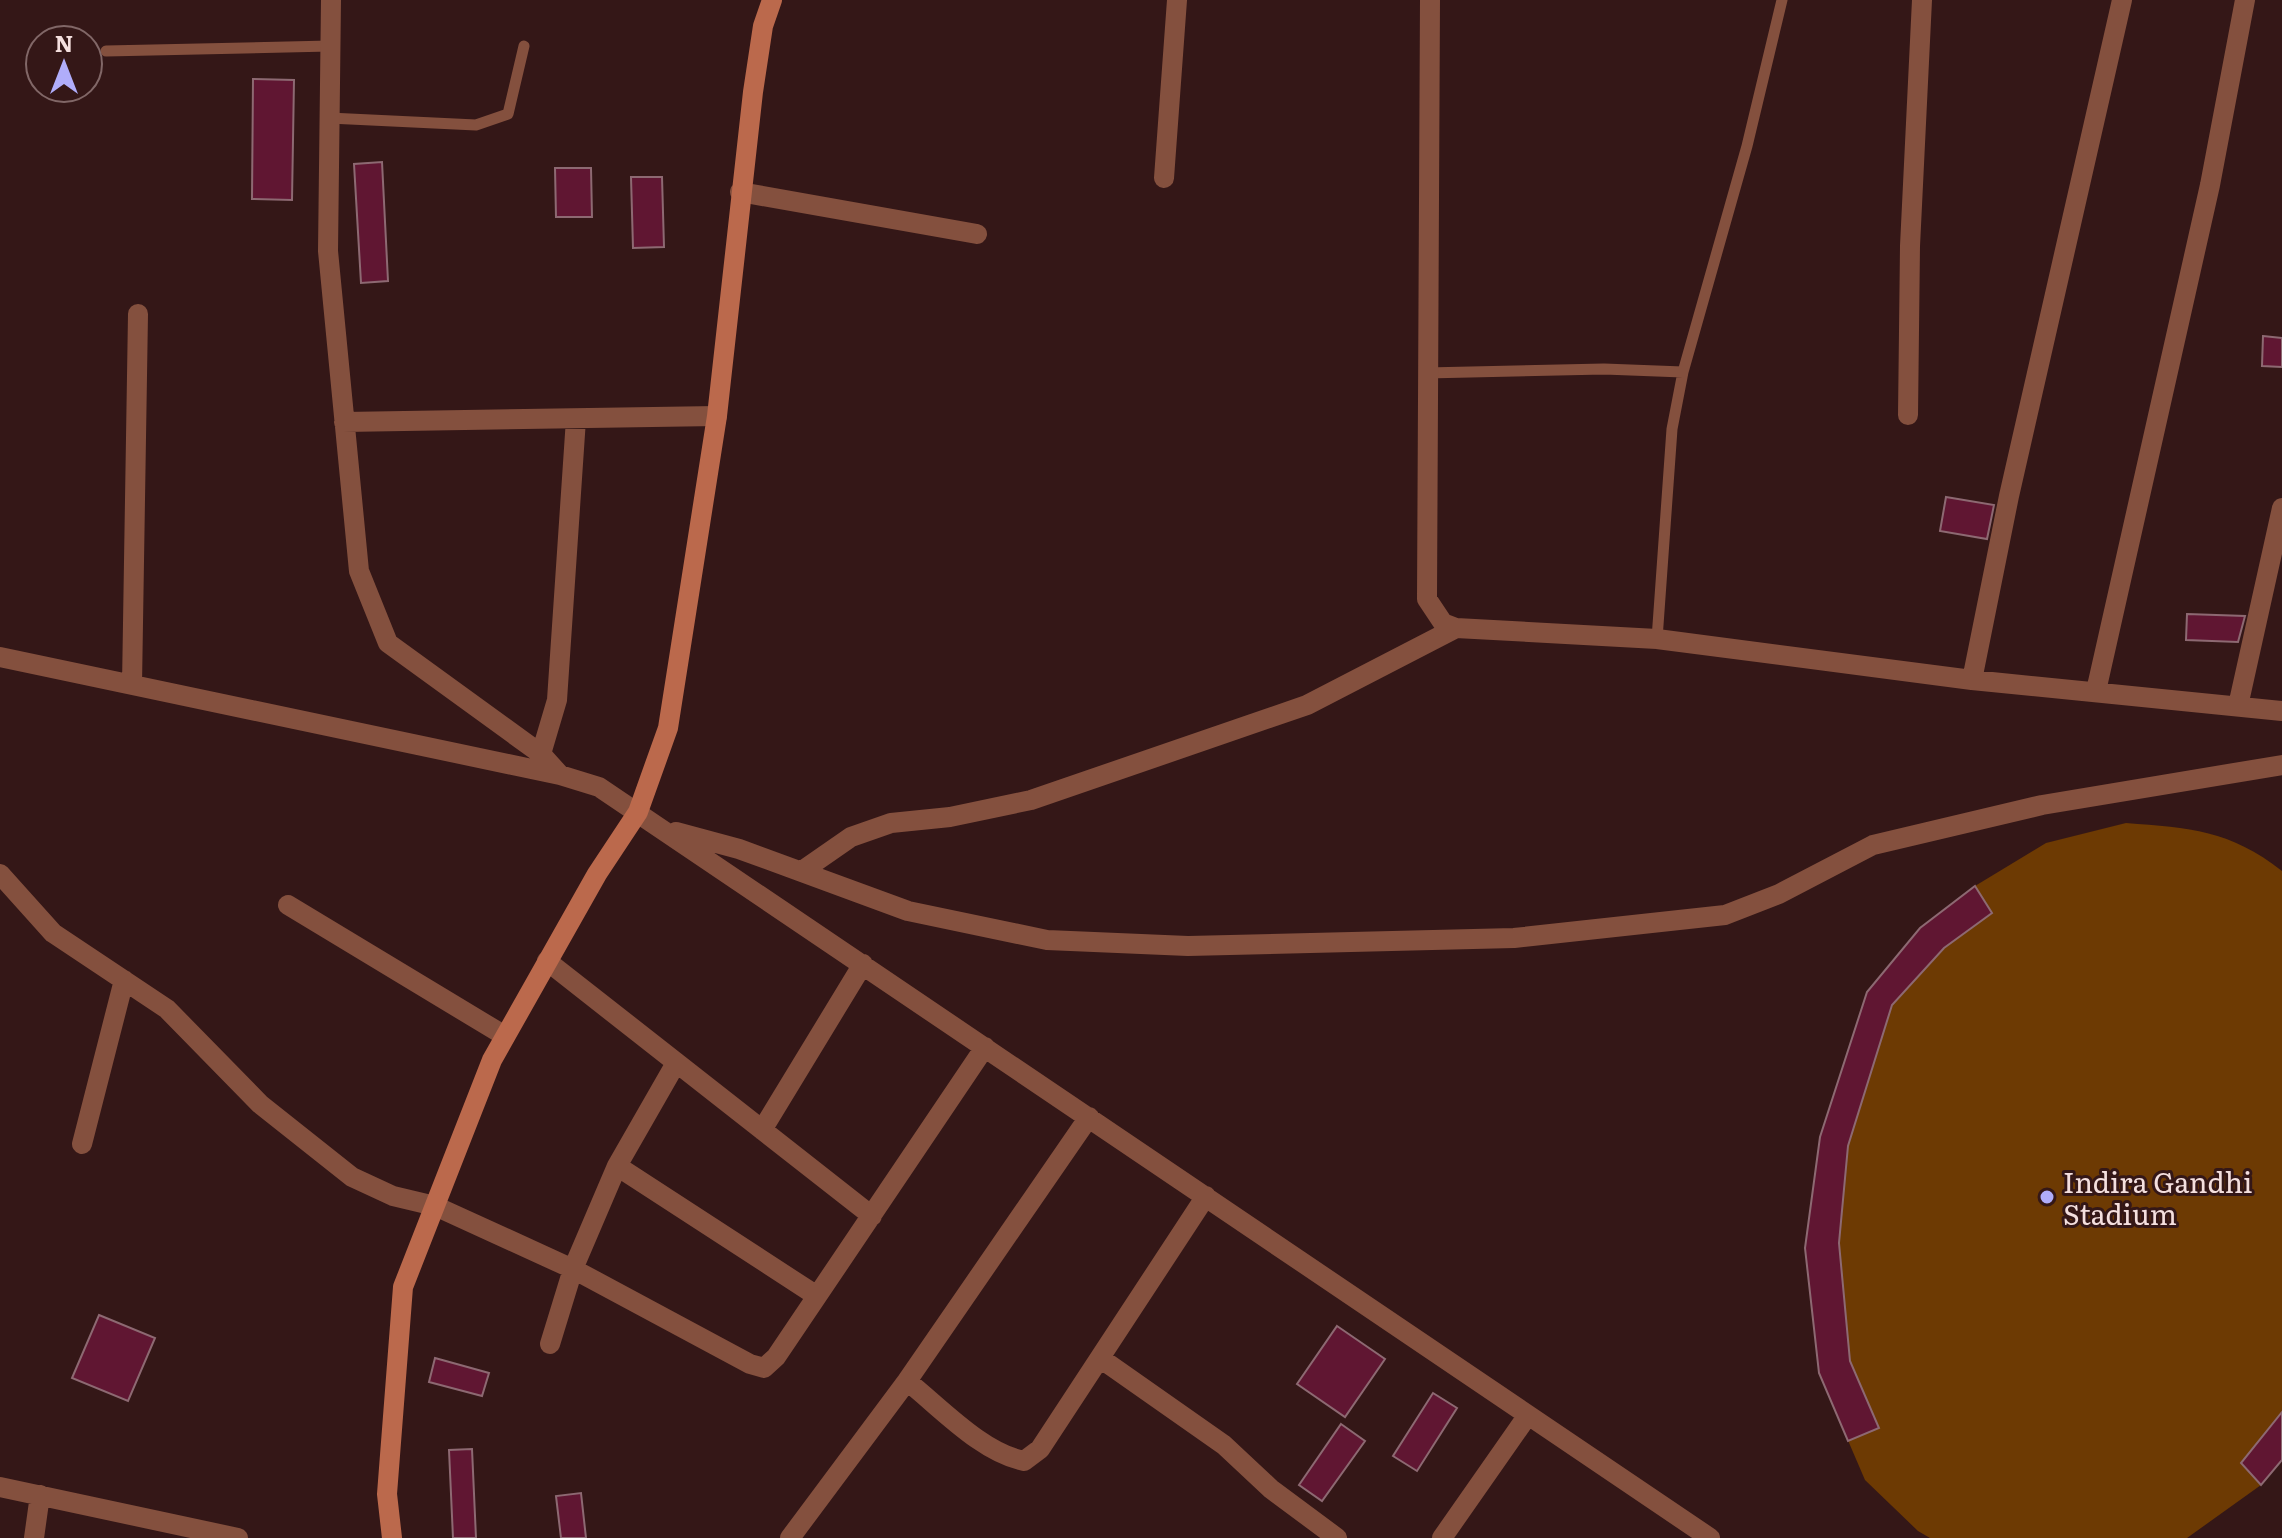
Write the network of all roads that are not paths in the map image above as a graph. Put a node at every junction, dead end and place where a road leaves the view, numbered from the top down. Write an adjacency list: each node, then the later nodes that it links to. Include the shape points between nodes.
1 (331, 0): 9 (street)
2 (772, 0): 14 (street, via 763,26)
3 (1177, 0): 13 (street)
4 (1430, 0): 18 (street)
5 (1782, 0): 17 (lane)
6 (1922, 0): 19 (street)
7 (2122, 0): 27 (street)
8 (2245, 0): 29 (street, via 2210,185)
9 (330, 46): 11 (lane); 12 (street)
10 (524, 46): 12 (lane, via 508,114 497,121 476,125)
11 (106, 51)
12 (329, 118): 22 (street, via 328,251)
13 (1164, 178)
14 (740, 192): 15 (street); 20 (street)
15 (977, 234)
16 (138, 314): 28 (street)
17 (1683, 372): 18 (lane); 25 (lane, via 1672,429)
18 (1426, 373): 24 (street, via 1427,599 1443,623)
19 (1908, 415)
20 (717, 416): 21 (street); 35 (street, via 668,728)
21 (576, 419): 22 (street); 32 (street, via 557,700)
22 (344, 422): 32 (street, via 359,571 388,643)
23 (2282, 508): 30 (street)
24 (1456, 628): 25 (street); 37 (street, via 1307,705 1031,800 891,823 851,837)
25 (1657, 639): 27 (street)
26 (0, 657): 28 (street)
27 (1972, 680): 29 (street)
28 (132, 685): 34 (street)
29 (2096, 691): 30 (street)
30 (2238, 706): 31 (street)
31 (2282, 711)
32 (541, 754): 34 (street)
33 (2282, 765): 37 (street, via 2042,805 1873,845 1779,894 1725,915 1514,938 1188,946 1047,940 908,911)
34 (560, 775): 35 (street, via 599,787)
35 (638, 812): 36 (street); 40 (street)
36 (661, 827): 37 (street); 41 (street)
37 (802, 871)
38 (0, 874): 42 (street, via 53,933)
39 (288, 905): 43 (street)
40 (547, 961): 43 (street); 45 (street)
41 (863, 964): 44 (street); 47 (street)
42 (124, 980): 48 (street); 51 (street, via 167,1009 260,1104 352,1177 393,1196)
43 (505, 1036): 51 (street)
44 (985, 1047): 46 (street); 52 (street)
45 (676, 1063): 47 (street); 49 (street)
46 (1089, 1117): 50 (street); 57 (street)
47 (762, 1130): 52 (street)
48 (82, 1144)
49 (617, 1166): 53 (street); 54 (street)
50 (1206, 1196): 56 (street); 58 (street)
51 (435, 1206): 53 (street); 63 (street, via 403,1287 387,1494)
52 (872, 1216): 54 (street)
53 (573, 1269): 54 (street, via 764,1368); 55 (street)
54 (817, 1296)
55 (550, 1344)
56 (1100, 1358): 57 (street, via 1040,1449 1024,1461 981,1440); 65 (street, via 1224,1445 1271,1489)
57 (907, 1381): 64 (street)
58 (1528, 1415): 66 (street); 67 (street)
59 (0, 1487): 60 (street)
60 (40, 1495): 61 (street); 62 (street)
61 (34, 1538)
62 (238, 1538)
63 (392, 1538)
64 (790, 1538)
65 (1337, 1538)
66 (1442, 1538)
67 (1710, 1538)

